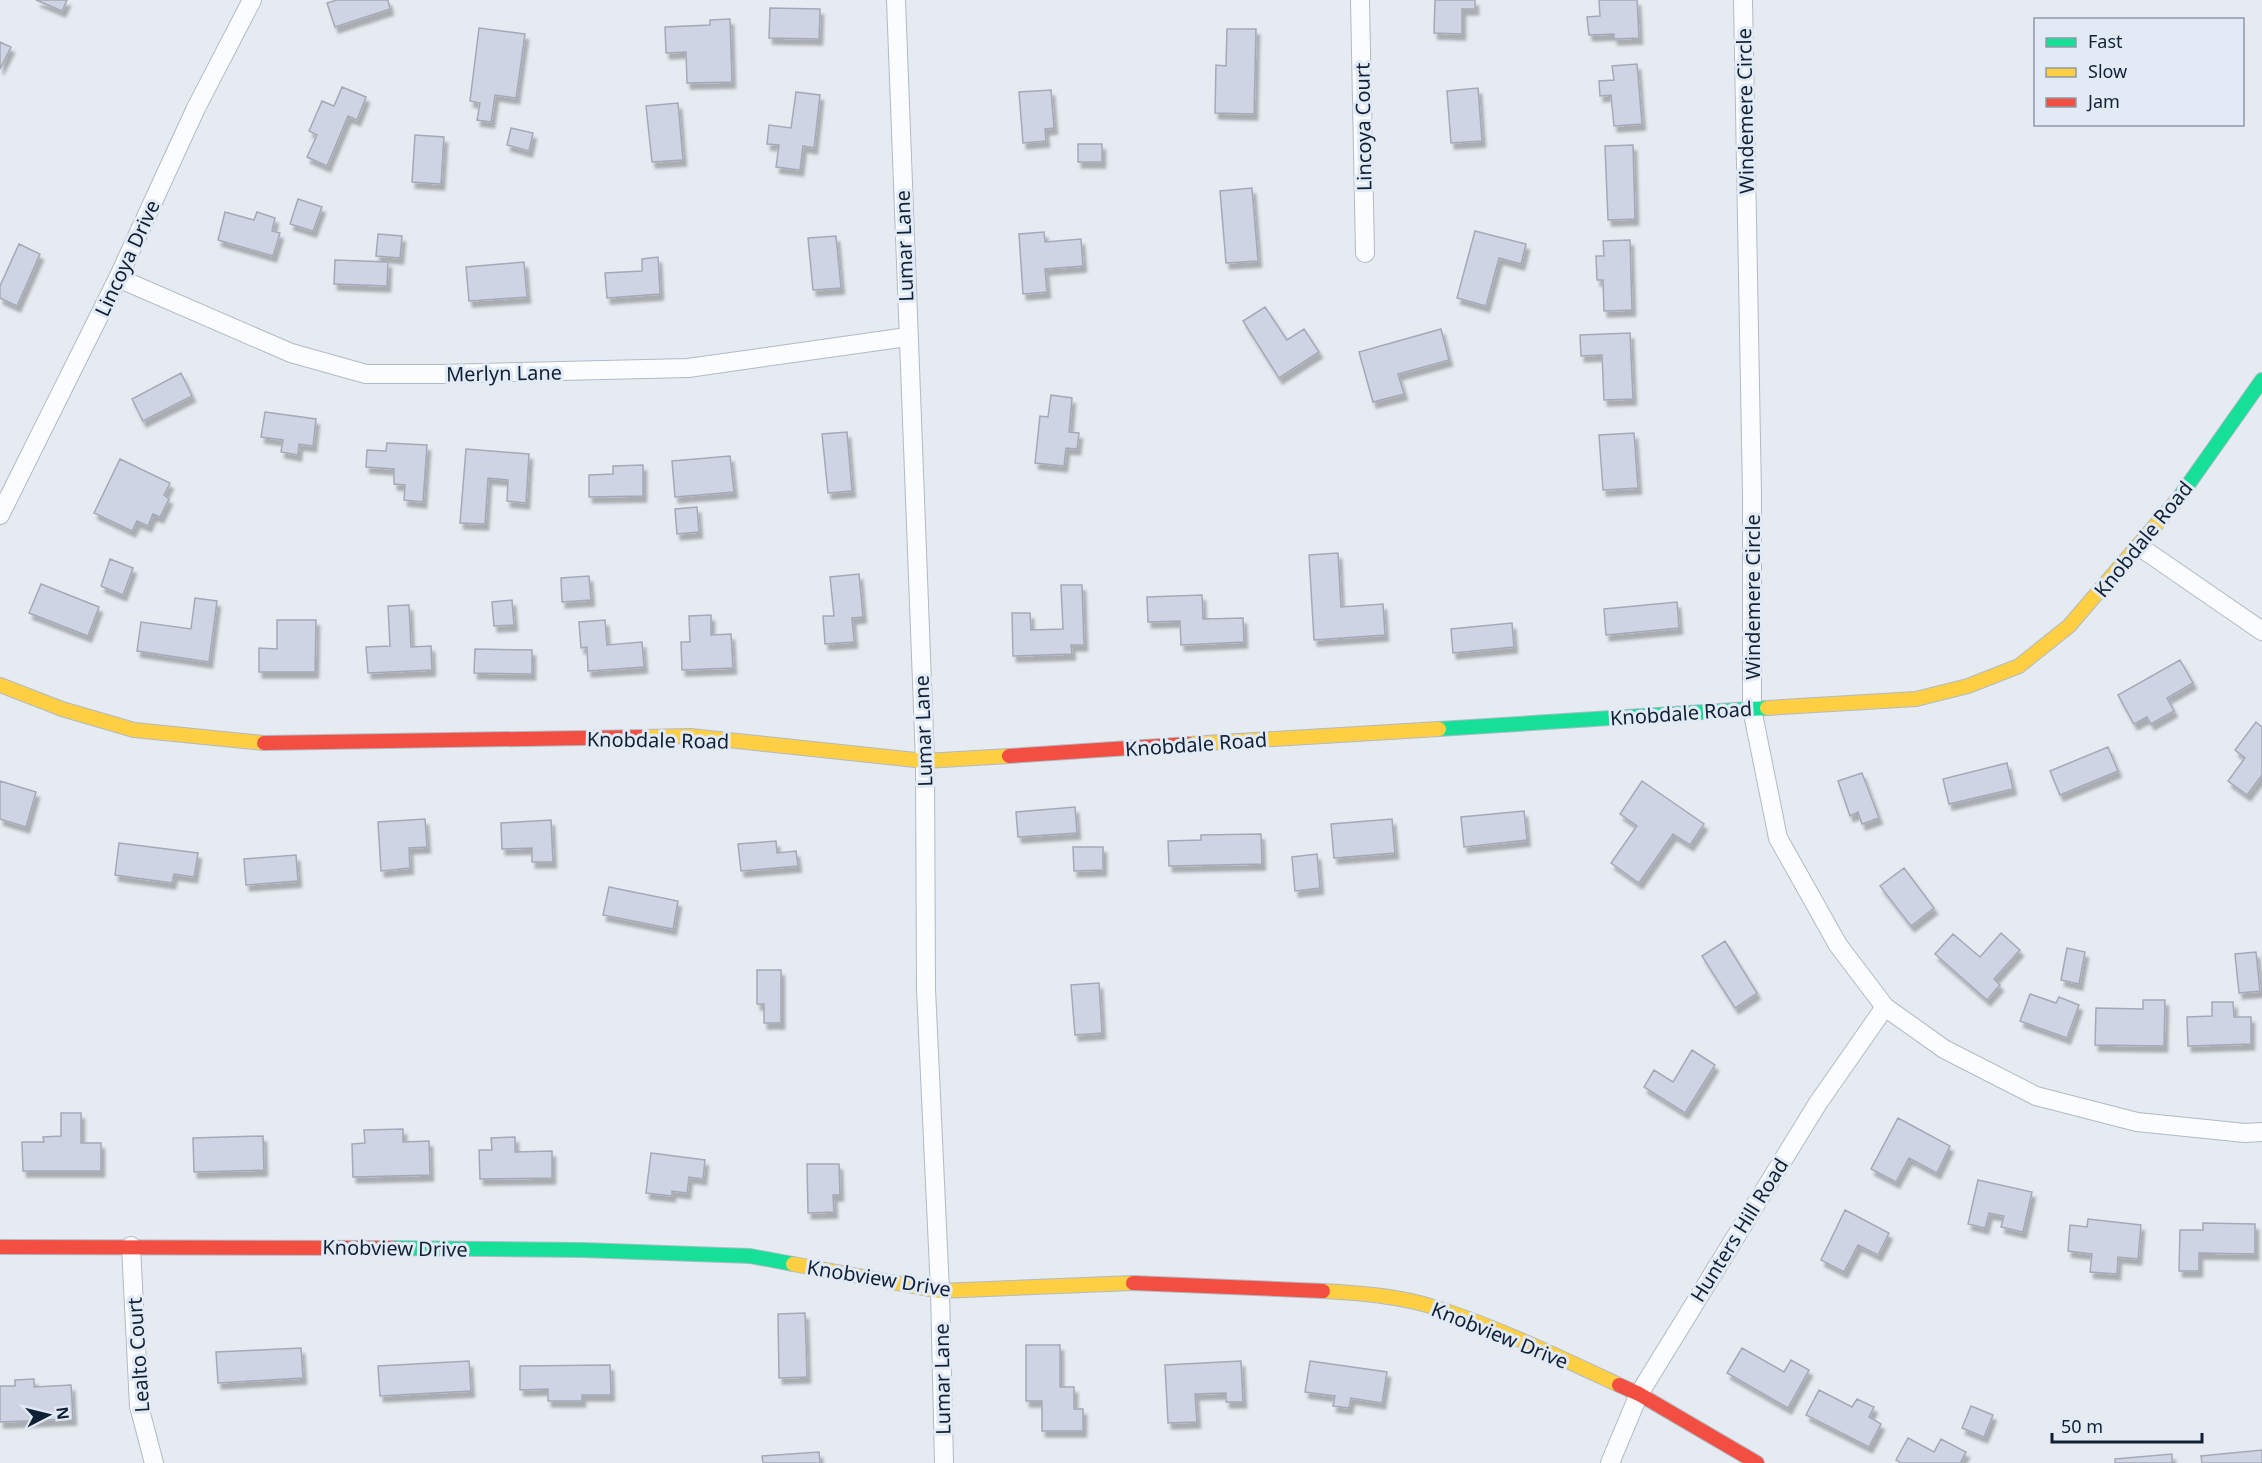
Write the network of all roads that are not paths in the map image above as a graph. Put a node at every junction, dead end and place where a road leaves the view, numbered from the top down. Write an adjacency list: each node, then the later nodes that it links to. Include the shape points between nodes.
1 (252, 0): 6 (street, Lincoya Drive, via 196,108)
2 (896, 0): 7 (street, Lumar Lane)
3 (1360, 0): 5 (street, Lincoya Court)
4 (1743, 0): 13 (street, Windemere Circle)
5 (1365, 253)
6 (118, 278): 7 (street, Merlyn Lane, via 291,353 366,374 688,368); 9 (street, Lincoya Drive)
7 (907, 337): 14 (street, Lumar Lane)
8 (2262, 380): 10 (street, Knobdale Road)
9 (0, 515)
10 (2140, 547): 11 (street); 13 (street, Knobdale Road, via 2069,626 2019,666 1968,686 1916,699)
11 (2262, 632)
12 (0, 684): 14 (street, Knobdale Road, via 62,709 134,730 238,742 690,736)
13 (1752, 709): 14 (street, Knobdale Road); 15 (street, Windemere Circle, via 1778,838 1838,945)
14 (925, 761): 19 (street, Lumar Lane, via 926,989)
15 (1885, 1007): 16 (street, Windemere Circle, via 1944,1049 2036,1096 2136,1122); 20 (street, Hunters Hill Road, via 1818,1103)
16 (2262, 1132)
17 (131, 1246): 18 (street, Knobview Drive); 19 (street, Knobview Drive, via 582,1250 750,1256); 21 (street, Lealto Court, via 139,1406)
18 (0, 1247)
19 (940, 1291): 20 (street, Knobview Drive, via 1136,1283 1370,1294 1435,1307 1532,1345); 22 (street, Lumar Lane)
20 (1639, 1394): 23 (street, Hunters Hill Road); 24 (street, Knobview Drive)
21 (154, 1463)
22 (944, 1463)
23 (1610, 1463)
24 (1757, 1463)

